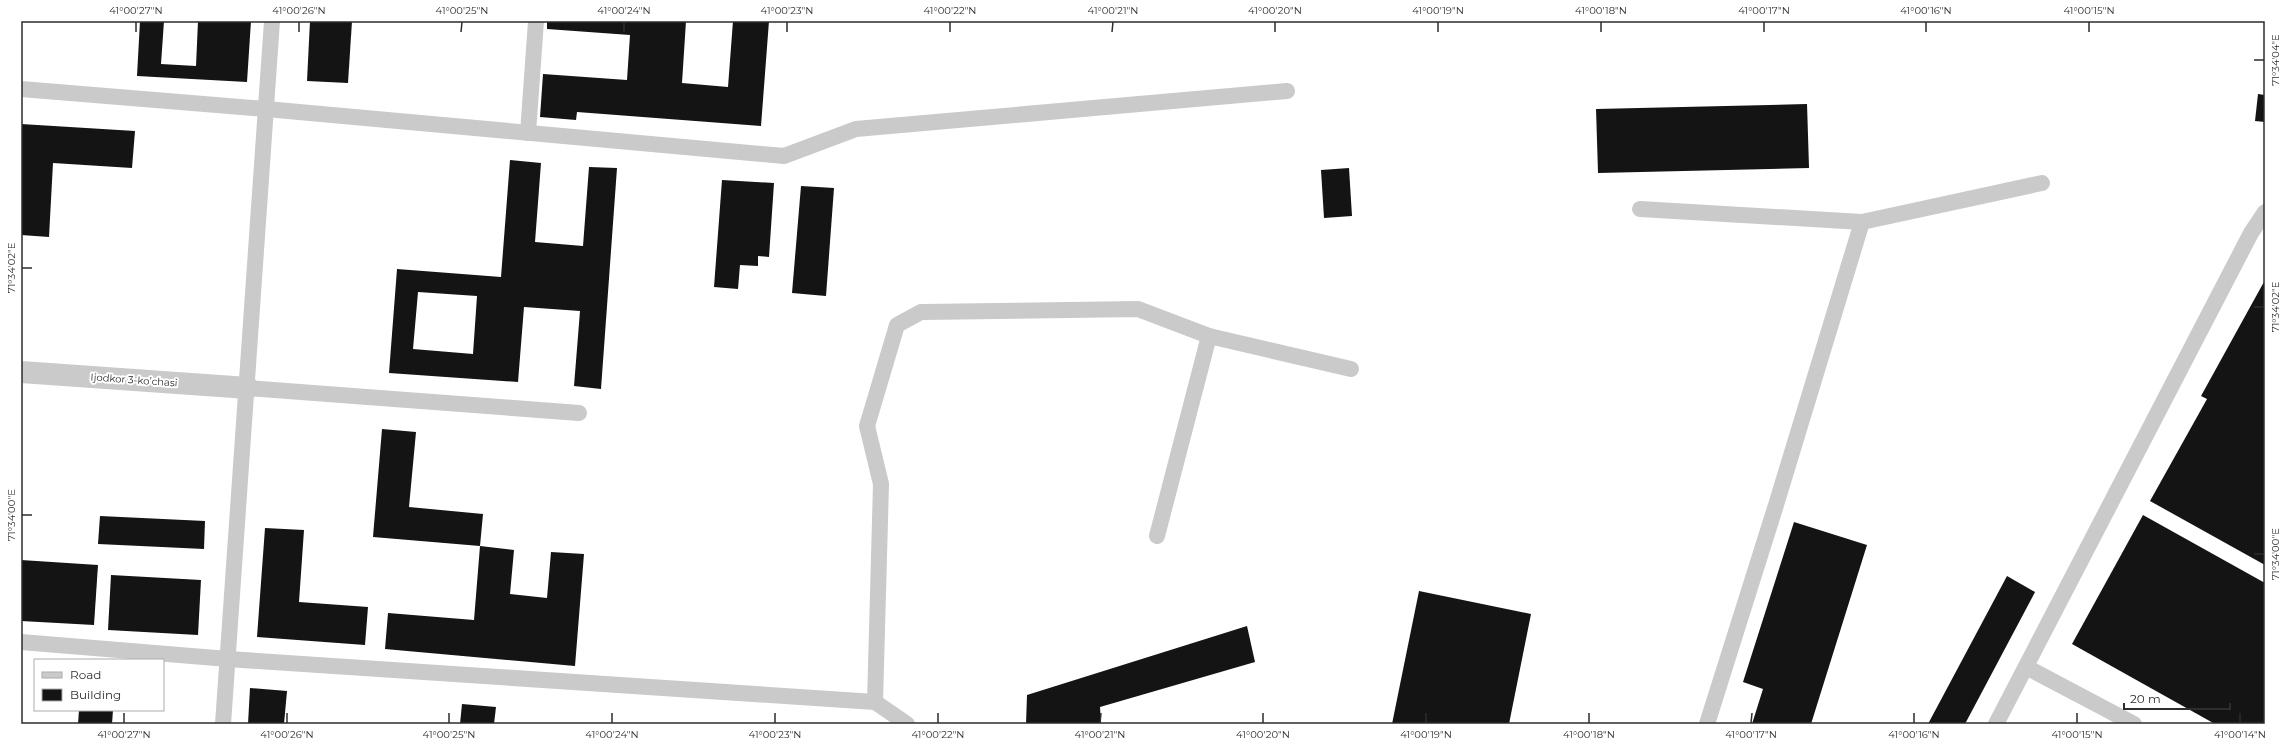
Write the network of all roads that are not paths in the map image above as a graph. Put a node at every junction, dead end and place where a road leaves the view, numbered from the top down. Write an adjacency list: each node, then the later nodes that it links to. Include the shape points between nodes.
1 (272, 21): 5 (lane)
2 (536, 21): 6 (lane)
3 (21, 89): 5 (lane)
4 (1287, 91): 6 (lane, via 856,130 784,156)
5 (266, 108): 6 (lane); 14 (lane)
6 (528, 134)
7 (2042, 183): 10 (lane)
8 (1640, 209): 10 (lane)
9 (2265, 212): 19 (lane, via 2243,247)
10 (1862, 222): 23 (lane)
11 (1209, 336): 12 (lane); 16 (lane); 20 (lane, via 1138,309 921,312 897,325 867,426 882,484)
12 (1350, 369)
13 (21, 372): 14 (street, Ijodkor 3-koʼchasi)
14 (248, 388): 15 (lane); 18 (lane)
15 (579, 413)
16 (1157, 536)
17 (21, 642): 18 (lane)
18 (228, 659): 20 (lane); 21 (lane)
19 (2026, 667): 24 (lane); 25 (lane)
20 (875, 702): 22 (lane)
21 (223, 724)
22 (908, 724)
23 (1707, 724)
24 (1996, 724)
25 (2134, 724)

